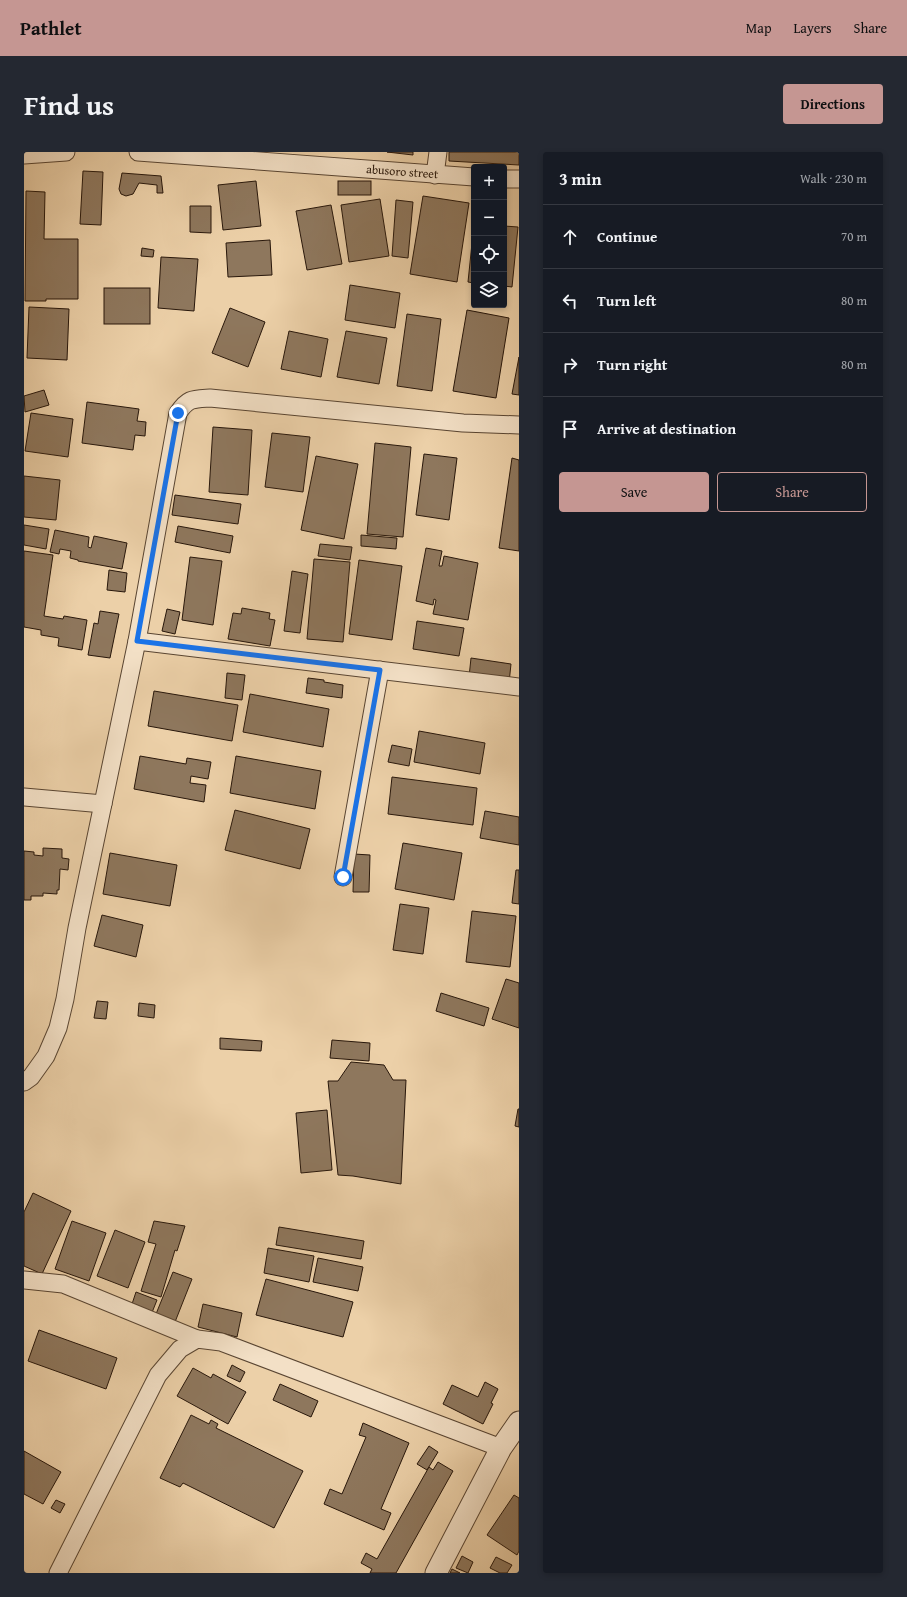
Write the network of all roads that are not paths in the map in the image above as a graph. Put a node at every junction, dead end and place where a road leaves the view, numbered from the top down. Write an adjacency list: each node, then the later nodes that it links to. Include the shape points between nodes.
1 (66, 152): 4 (street)
2 (138, 152): 5 (street, abusoro street)
3 (438, 152): 5 (street)
4 (24, 155)
5 (435, 175): 6 (street, abusoro street)
6 (471, 177)
7 (507, 179): 8 (street)
8 (519, 179)
9 (519, 425): 10 (street, via 462,423 210,398 192,399 185,403 178,413)
10 (137, 641): 11 (street); 14 (street)
11 (380, 670): 12 (street); 15 (street)
12 (519, 688)
13 (24, 797): 14 (street)
14 (103, 804): 16 (street, via 58,1028 46,1056 31,1077)
15 (343, 877)
16 (24, 1082)
17 (24, 1280): 18 (street, via 63,1284)
18 (197, 1339): 20 (street, via 221,1342); 21 (street, via 180,1349 158,1375)
19 (519, 1422): 20 (street)
20 (501, 1448): 22 (street)
21 (58, 1573)
22 (436, 1573)

